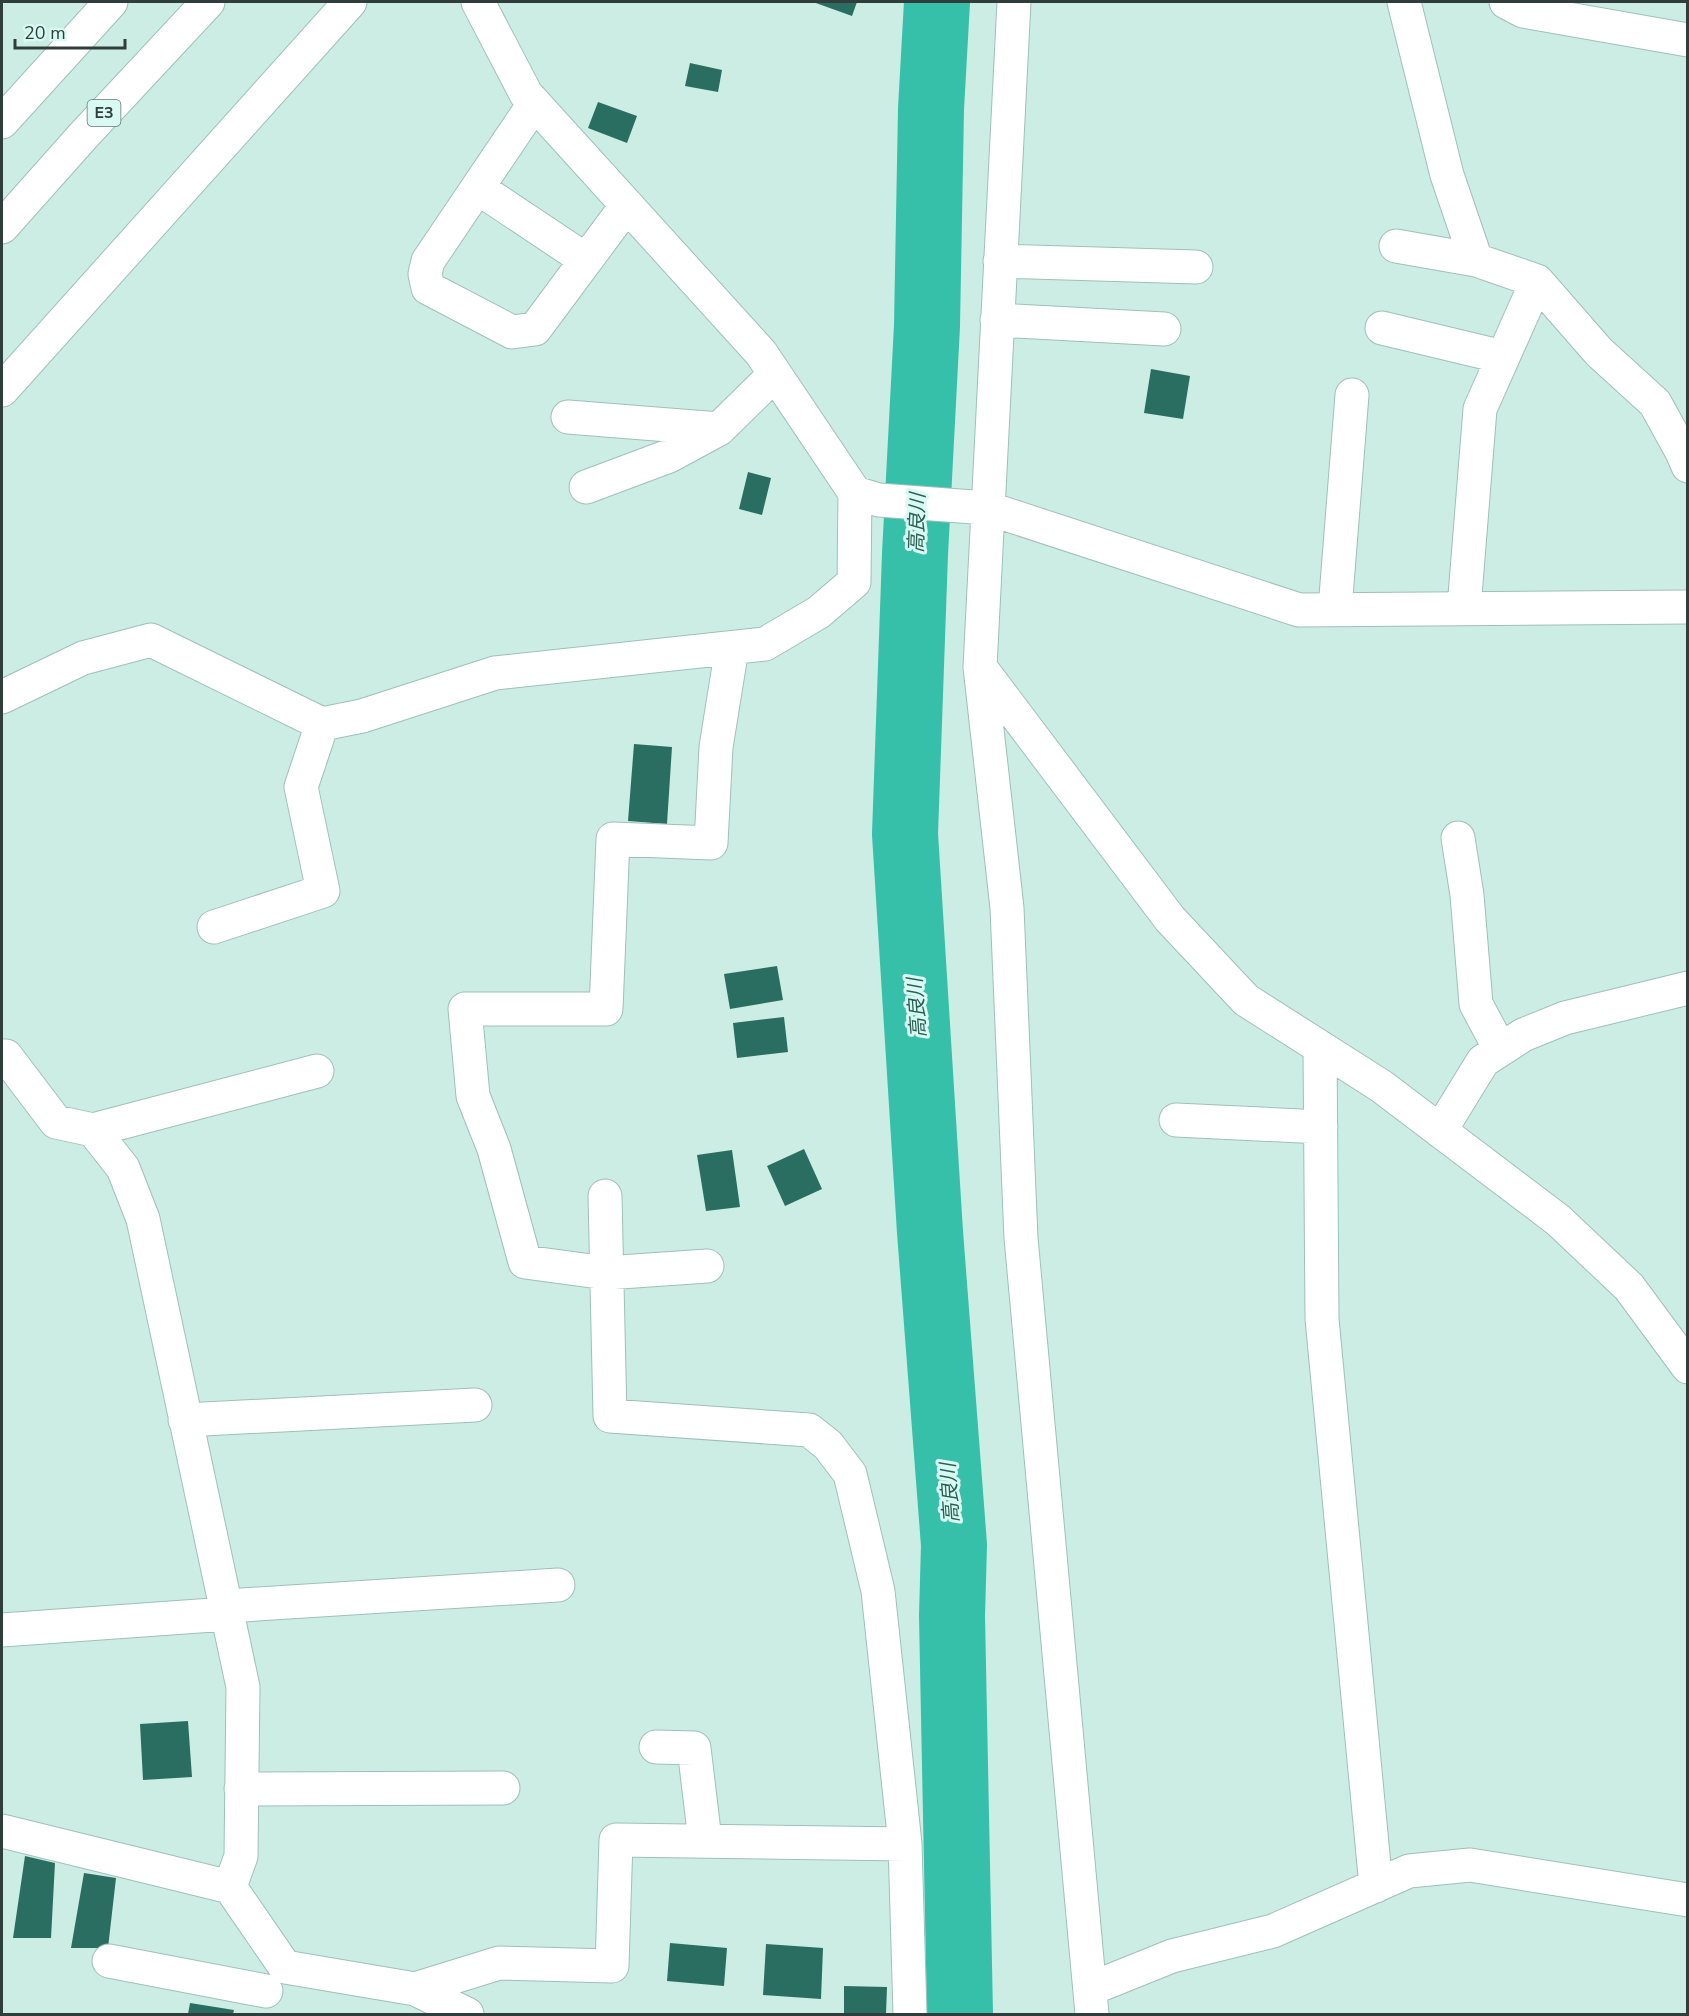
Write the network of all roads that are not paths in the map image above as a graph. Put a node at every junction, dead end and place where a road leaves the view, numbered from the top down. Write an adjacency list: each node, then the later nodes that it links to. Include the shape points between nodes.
1 (111, 2): 10 (main road)
2 (208, 2): 13 (main road, E3)
3 (350, 2): 25 (main road)
4 (478, 2): 9 (main road)
5 (1014, 2): 17 (main road)
6 (1404, 2): 16 (main road, via 1447,175)
7 (1506, 2): 8 (main road, via 1523,11)
8 (1688, 40)
9 (534, 104): 11 (main road); 12 (main road)
10 (2, 122)
11 (478, 188): 15 (main road); 15 (main road, via 428,261 428,288 512,332 535,329)
12 (627, 205): 15 (main road); 24 (main road, via 761,353)
13 (2, 227)
14 (1396, 246): 16 (main road)
15 (586, 260)
16 (1476, 260): 19 (main road)
17 (1000, 261): 18 (main road); 20 (main road)
18 (1196, 267)
19 (1537, 281): 23 (main road); 29 (main road, via 1599,352 1655,403)
20 (997, 320): 22 (main road); 32 (main road)
21 (1382, 328): 23 (main road)
22 (1164, 329)
23 (1503, 357): 34 (main road, via 1480,409)
24 (775, 374): 28 (main road); 31 (main road)
25 (2, 390)
26 (1352, 395): 35 (main road)
27 (568, 417): 28 (main road)
28 (719, 429): 30 (main road, via 669,456)
29 (1688, 466)
30 (586, 487)
31 (867, 496): 32 (main road); 36 (main road, via 854,582 819,612 765,644)
32 (977, 507): 35 (main road, via 1299,610); 37 (main road)
33 (1688, 607): 34 (main road)
34 (1464, 608): 35 (main road)
35 (1335, 609)
36 (732, 648): 39 (main road, via 495,673 362,716); 53 (main road, via 716,747 711,843 612,839 606,1009 465,1009 472,1096 494,1149 525,1262)
37 (980, 667): 43 (main road, via 1170,920 1246,1000); 72 (main road, via 1006,908 1021,1238)
38 (2, 698): 39 (main road, via 83,658 151,640)
39 (322, 724): 41 (main road, via 301,787 323,891)
40 (1458, 838): 44 (main road, via 1476,1004)
41 (214, 927)
42 (1688, 988): 44 (main road, via 1565,1018 1522,1035)
43 (1320, 1047): 48 (main road); 50 (main road, via 1381,1086)
44 (1500, 1049): 50 (main road, via 1483,1061)
45 (2, 1056): 49 (main road, via 6,1056 56,1122)
46 (317, 1071): 49 (main road)
47 (1176, 1119): 48 (main road)
48 (1321, 1127): 66 (main road, via 1322,1319)
49 (93, 1130): 56 (main road, via 123,1168 142,1220)
50 (1440, 1131): 54 (main road, via 1558,1220 1629,1287)
51 (605, 1196): 53 (main road)
52 (707, 1266): 53 (main road)
53 (606, 1273): 65 (main road, via 610,1416 809,1430 828,1445 850,1474 878,1592)
54 (1688, 1367)
55 (475, 1405): 56 (main road)
56 (185, 1420): 58 (main road)
57 (558, 1585): 58 (main road)
58 (226, 1610): 59 (main road); 62 (main road, via 243,1688)
59 (2, 1630)
60 (656, 1747): 64 (main road, via 694,1748)
61 (503, 1788): 62 (main road)
62 (241, 1789): 67 (main road, via 240,1856)
63 (2, 1832): 67 (main road)
64 (705, 1840): 65 (main road); 71 (main road, via 616,1840 612,1966 500,1963)
65 (905, 1844): 75 (main road)
66 (1376, 1886): 68 (main road, via 1409,1871 1470,1865); 72 (main road, via 1273,1931 1172,1956)
67 (230, 1887): 69 (main road)
68 (1688, 1900)
69 (272, 1947): 71 (main road, via 285,1967); 73 (main road)
70 (110, 1961): 73 (main road)
71 (415, 1989): 74 (main road)
72 (1091, 2002)
73 (265, 2003)
74 (467, 2014)
75 (910, 2014)

